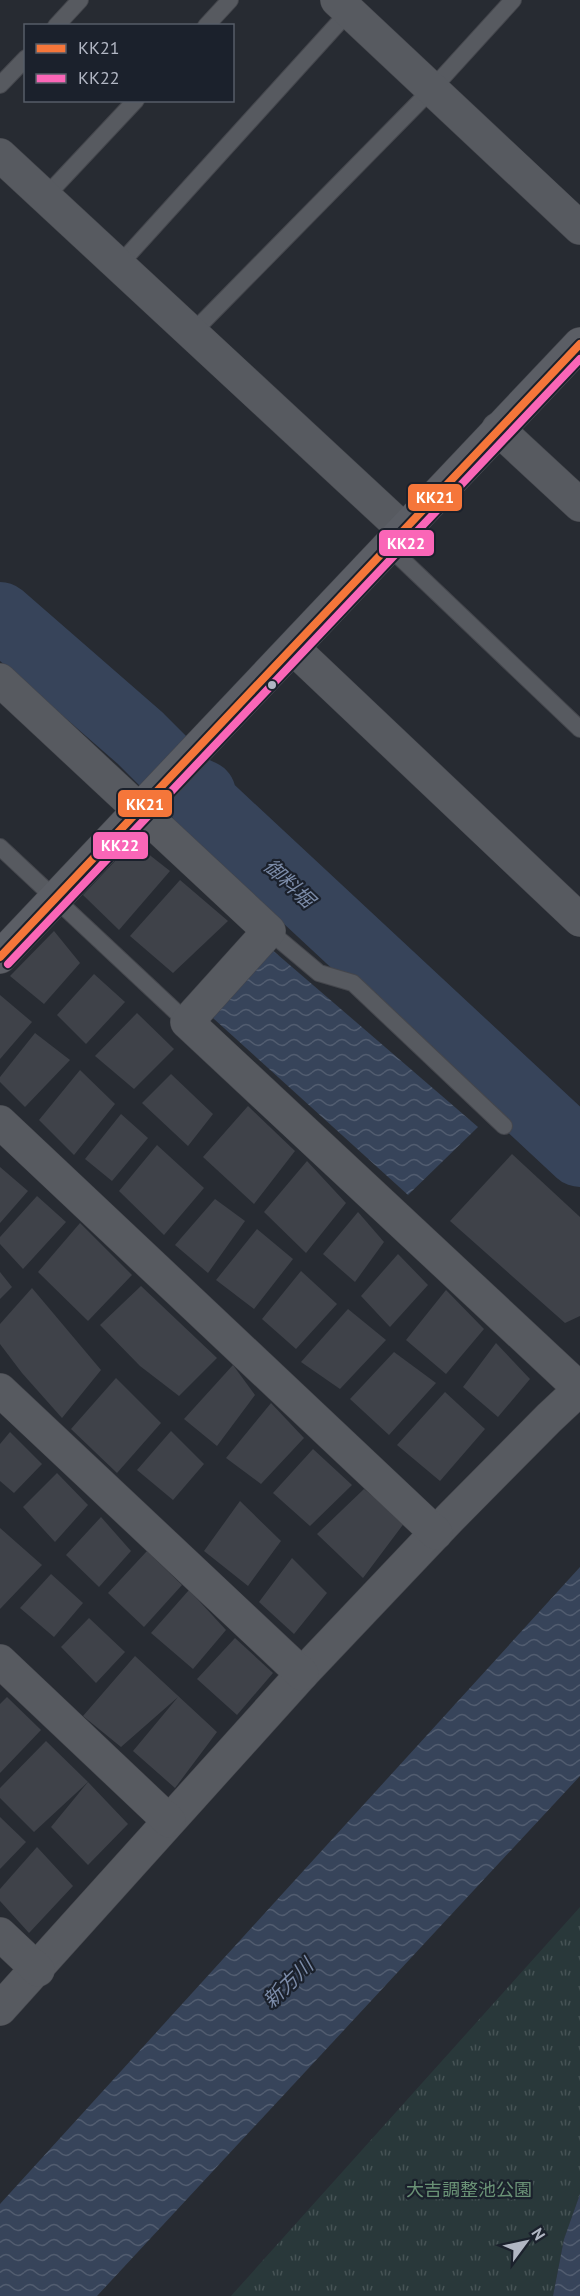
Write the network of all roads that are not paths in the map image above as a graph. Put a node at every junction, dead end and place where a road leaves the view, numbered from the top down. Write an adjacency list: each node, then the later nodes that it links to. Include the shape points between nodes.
1 (80, 0): 5 (lane)
2 (230, 0): 6 (lane)
3 (513, 0): 9 (lane)
4 (349, 4): 9 (street); 14 (lane)
5 (58, 24)
6 (208, 24)
7 (24, 60): 8 (lane)
8 (0, 85)
9 (432, 89): 13 (street); 15 (lane)
10 (134, 102): 12 (lane)
11 (0, 155): 12 (street)
12 (45, 197): 14 (street)
13 (580, 228)
14 (118, 265): 15 (street)
15 (192, 333): 19 (street)
16 (580, 344): 17 (street)
17 (498, 429): 18 (street); 19 (street)
18 (580, 506)
19 (396, 539): 20 (street); 22 (lane)
20 (293, 648): 23 (street); 26 (street)
21 (0, 680): 23 (street)
22 (580, 729)
23 (145, 804): 25 (street); 27 (street)
24 (0, 846): 25 (lane)
25 (56, 898): 28 (street); 29 (lane)
26 (580, 920)
27 (269, 931): 29 (street); 31 (lane, via 318,973 353,983)
28 (0, 957)
29 (187, 1022): 33 (street, via 580,1389)
30 (0, 1122): 33 (street)
31 (504, 1126)
32 (0, 1390): 35 (street)
33 (436, 1533): 35 (street)
34 (0, 1661): 36 (street)
35 (302, 1674): 36 (street)
36 (170, 1821): 38 (street)
37 (0, 1934): 38 (street)
38 (38, 1970): 39 (street)
39 (0, 2009)

